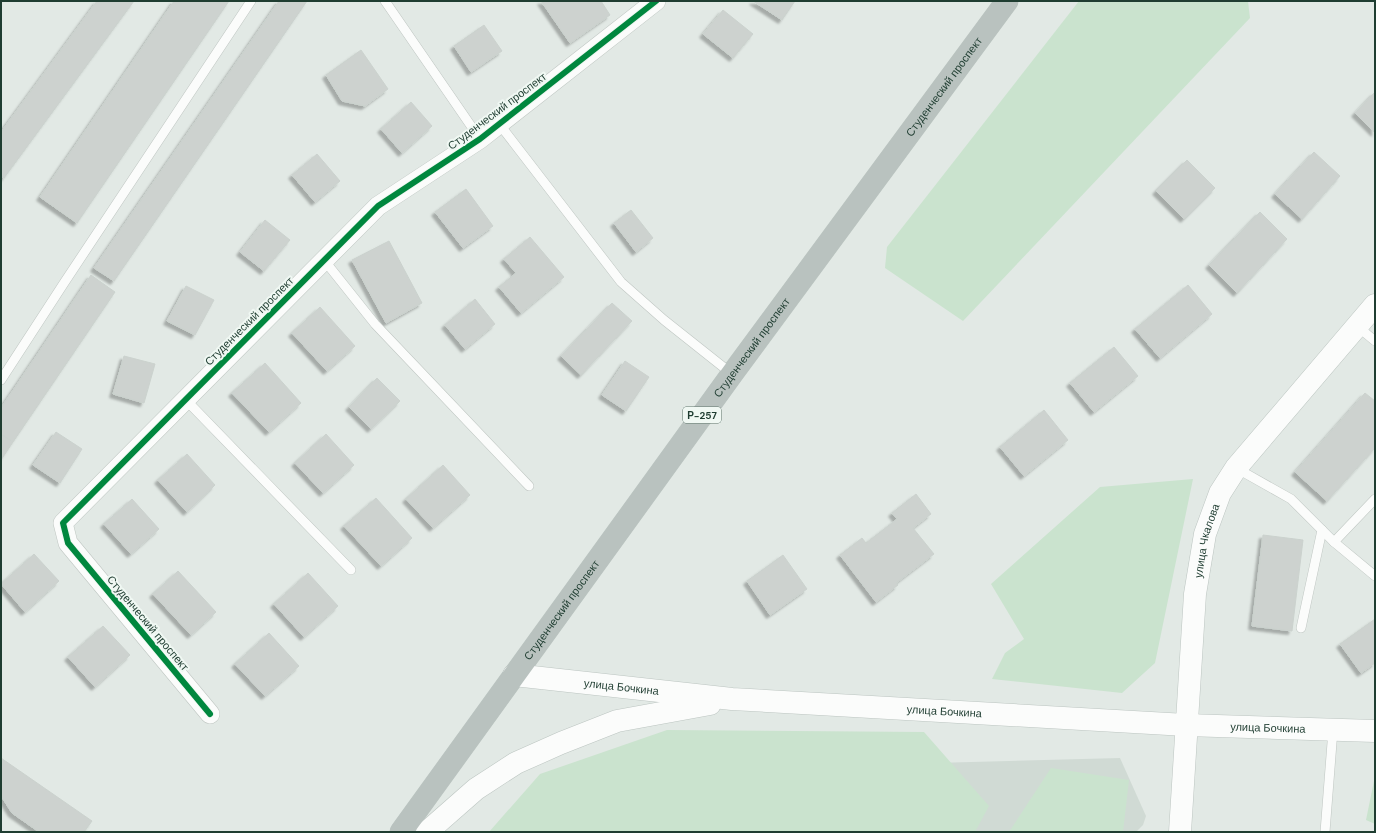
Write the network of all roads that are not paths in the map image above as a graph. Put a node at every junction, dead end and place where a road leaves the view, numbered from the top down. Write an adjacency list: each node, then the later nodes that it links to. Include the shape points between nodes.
1 (251, 1): 12 (lane)
2 (385, 1): 6 (lane)
3 (1007, 1): 11 (highway, Студенческий проспект / Р-257)
4 (645, 6): 5 (street, Студенческий проспект)
5 (500, 125): 6 (street, Студенческий проспект); 11 (lane, via 621,282)
6 (480, 139): 7 (street, Студенческий проспект, via 378,206)
7 (324, 260): 13 (street, Студенческий проспект); 15 (lane, via 375,324)
8 (1375, 305): 9 (main road, улица Чкалова)
9 (1357, 326): 10 (lane); 14 (main road, улица Чкалова)
10 (1375, 341)
11 (732, 374): 22 (highway, Студенческий проспект / Р-257)
12 (1, 380)
13 (185, 399): 19 (lane); 24 (street, Студенческий проспект, via 63,523 68,543)
14 (1236, 468): 17 (lane, via 1291,499); 25 (main road, улица Чкалова, via 1220,493 1206,534 1195,594)
15 (529, 486)
16 (1375, 499): 18 (lane)
17 (1322, 530): 18 (lane); 21 (lane)
18 (1334, 542): 20 (lane)
19 (350, 570)
20 (1375, 576)
21 (1300, 628)
22 (514, 675): 23 (main road, улица Бочкина); 28 (highway, Студенческий проспект / Р-257)
23 (732, 699): 25 (main road, улица Бочкина); 29 (main road, via 617,721 561,743 516,763 476,789)
24 (210, 714)
25 (1186, 725): 26 (main road, улица Бочкина); 30 (main road, улица Чкалова)
26 (1332, 730): 27 (main road, улица Бочкина); 31 (lane)
27 (1375, 731)
28 (400, 832)
29 (427, 832)
30 (1180, 832)
31 (1325, 832)

